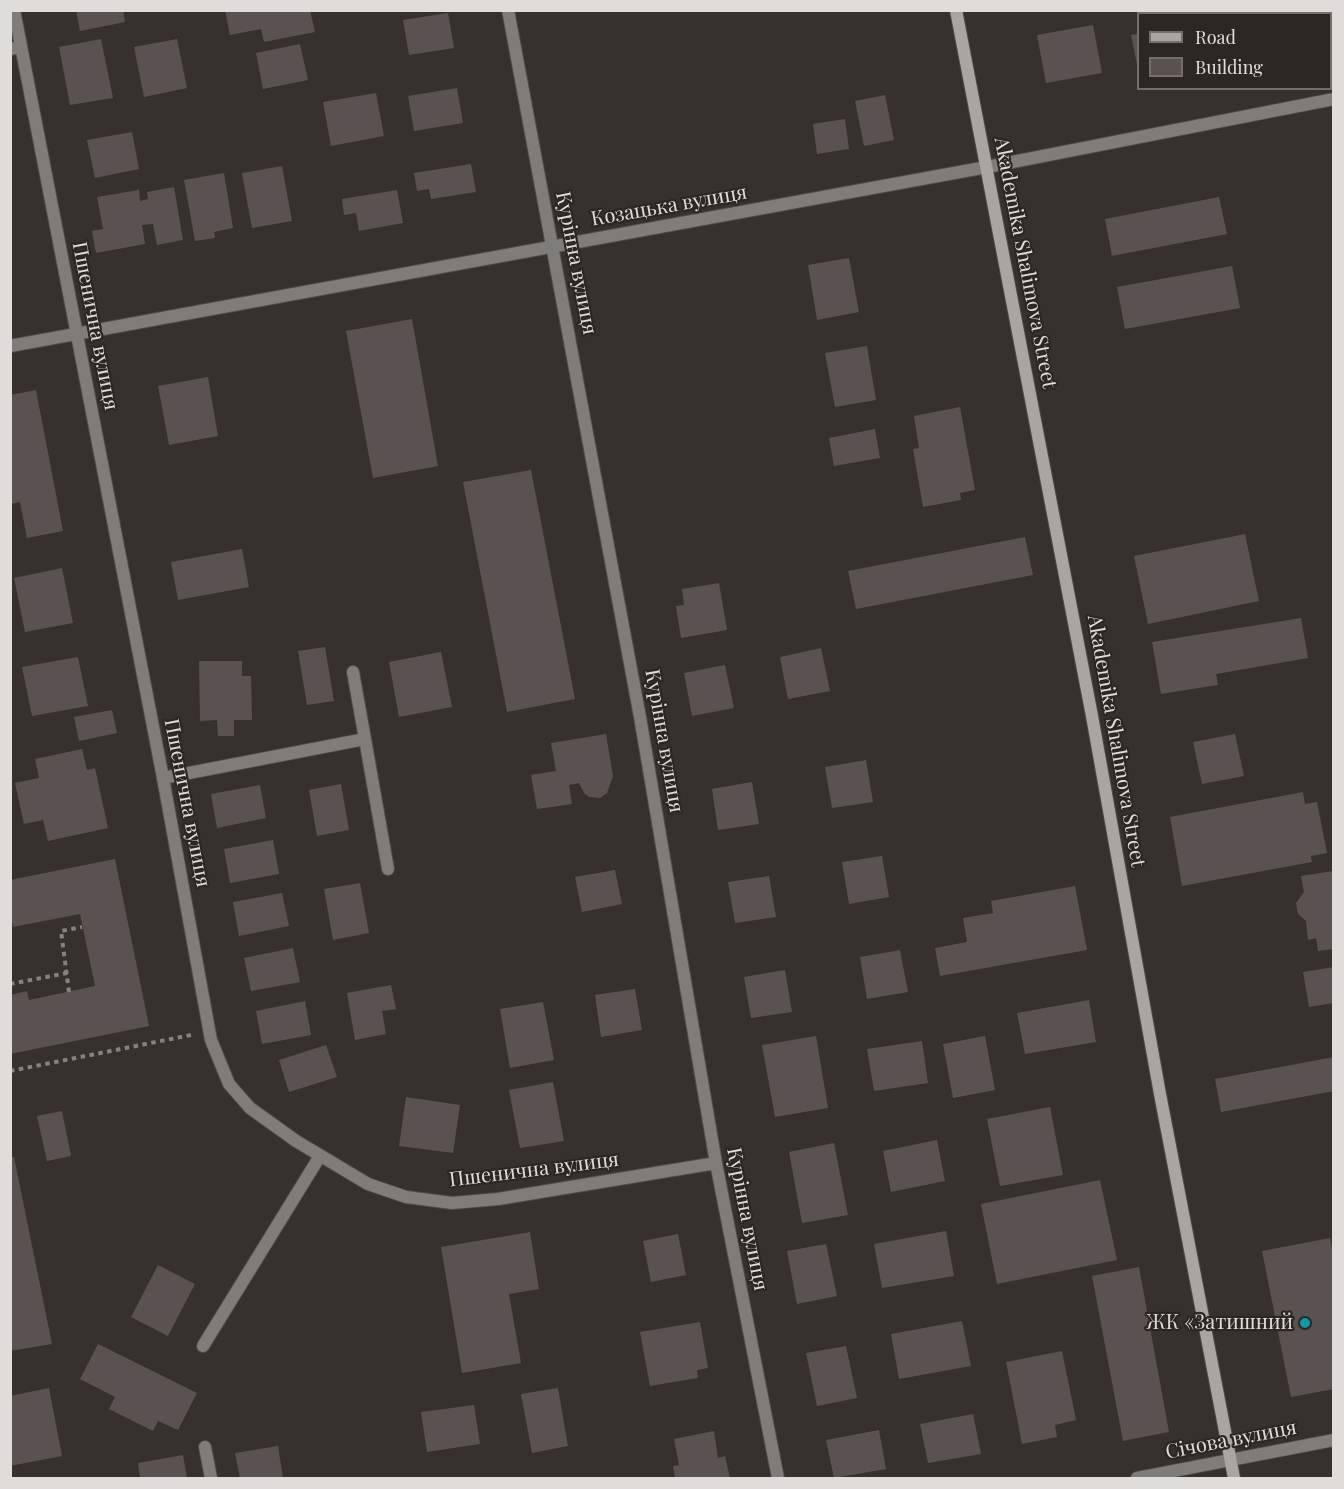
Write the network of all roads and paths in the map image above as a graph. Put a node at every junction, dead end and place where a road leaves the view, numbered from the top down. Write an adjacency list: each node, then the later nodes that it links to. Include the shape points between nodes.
1 (14, 10): 4 (street, Пшенична вулиця)
2 (508, 10): 7 (street, Курінна вулиця)
3 (956, 10): 6 (main road, Akademika Shalimova Street)
4 (16, 48): 8 (street, Пшенична вулиця)
5 (1334, 99): 6 (street, Козацька вулиця)
6 (987, 168): 7 (street, Козацька вулиця); 25 (main road, Akademika Shalimova Street)
7 (553, 247): 8 (street, Козацька вулиця); 21 (street, Курінна вулиця, via 640,717)
8 (76, 333): 9 (street, Козацька вулиця); 12 (street, Пшенична вулиця)
9 (10, 346)
10 (353, 672): 11 (street)
11 (365, 739): 12 (street); 13 (street)
12 (163, 778): 18 (street, Пшенична вулиця)
13 (388, 869)
14 (82, 927): 15 (path, via 61,931)
15 (67, 973): 16 (path); 17 (path)
16 (10, 984)
17 (69, 992)
18 (209, 1032): 19 (path); 20 (street, Пшенична вулиця, via 229,1084 250,1108)
19 (10, 1071)
20 (320, 1156): 21 (street, Пшенична вулиця, via 368,1184 406,1197 452,1203); 22 (street)
21 (716, 1164): 27 (street, Курінна вулиця)
22 (203, 1346)
23 (1334, 1440): 25 (street, Січова вулиця)
24 (205, 1447): 26 (street)
25 (1230, 1460): 28 (street, Січова вулиця); 29 (main road, Akademika Shalimova Street)
26 (211, 1479)
27 (778, 1479)
28 (1137, 1479)
29 (1233, 1479)

